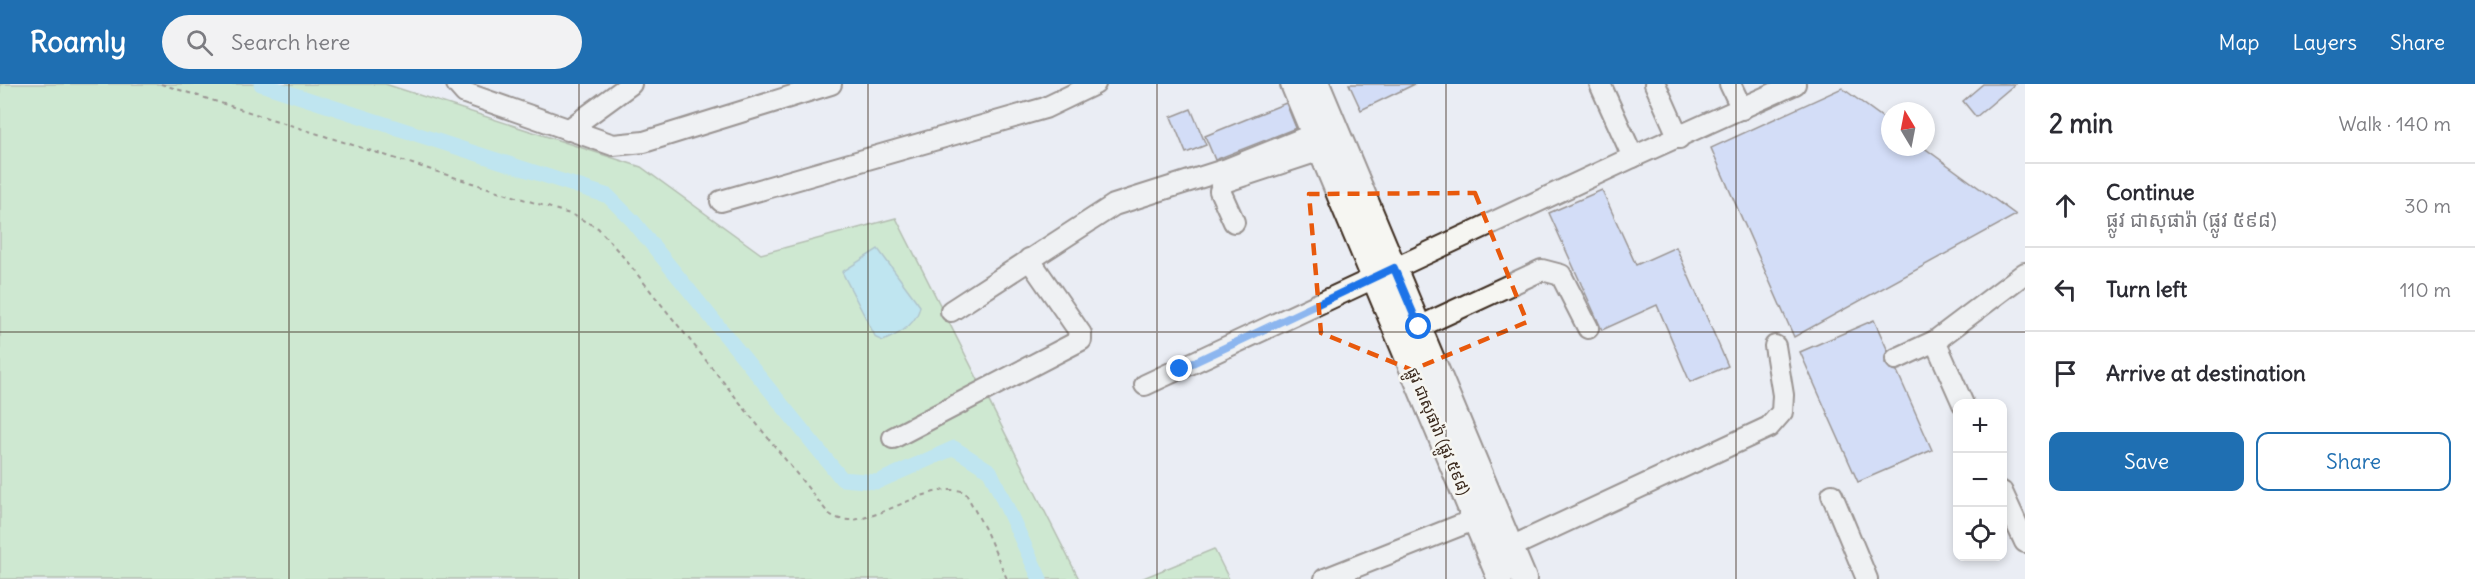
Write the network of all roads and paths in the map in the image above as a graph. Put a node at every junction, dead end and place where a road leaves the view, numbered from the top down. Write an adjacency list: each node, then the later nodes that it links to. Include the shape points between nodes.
1 (161, 84): 36 (path, via 573,215 594,225 828,513 851,521 930,492 965,492)
2 (457, 84): 13 (street, via 465,93)
3 (631, 84): 13 (street)
4 (831, 84): 13 (street, via 644,142 614,145)
5 (1095, 84): 17 (street, via 1045,108)
6 (1293, 84): 15 (main road, ផ្លូវ ជាសុផារ៉ា (ផ្លូវ ៥៩៨))
7 (1317, 84): 20 (main road, ផ្លូវ ជាសុផារ៉ា (ផ្លូវ ៥៩៨))
8 (1600, 84): 16 (street)
9 (1655, 84): 14 (street)
10 (1730, 84): 12 (street)
11 (1795, 84): 12 (street)
12 (1742, 109): 14 (street)
13 (568, 130)
14 (1679, 138): 16 (street)
15 (1318, 142): 18 (street, via 1224,182 1220,191); 19 (street, via 1114,205); 20 (main road, ផ្លូវ ជាសុផារ៉ា (ផ្លូវ ៥៩៨))
16 (1633, 157): 20 (street)
17 (721, 201)
18 (1234, 222)
19 (1029, 259): 22 (street); 30 (street, via 1081,334 1081,340)
20 (1384, 273): 23 (main road, ផ្លូវ ជាសុផារ៉ា (ផ្លូវ ៥៩៨)); 28 (street); 33 (main road, ផ្លូវ ជាសុផារ៉ា (ផ្លូវ ៥៩៨))
21 (2023, 283): 25 (street)
22 (951, 312)
23 (1419, 327): 24 (street, via 1542,270 1561,275); 35 (main road, ផ្លូវ ជាសុផារ៉ា (ផ្លូវ ៥៩៨))
24 (1588, 328)
25 (1935, 341): 27 (street); 29 (street)
26 (1775, 346): 35 (street, via 1782,412 1769,427)
27 (1896, 359)
28 (1145, 386)
29 (1961, 399)
30 (893, 438)
31 (1832, 495): 40 (street)
32 (2007, 503): 34 (street)
33 (1476, 519): 37 (street); 38 (main road, ផ្លូវ ជាសុផារ៉ា (ផ្លូវ ៥៩៨))
34 (2025, 542)
35 (1511, 547): 39 (main road, ផ្លូវ ជាសុផារ៉ា (ផ្លូវ ៥៩៨))
36 (1007, 579)
37 (1325, 579)
38 (1500, 579)
39 (1524, 579)
40 (1867, 579)

